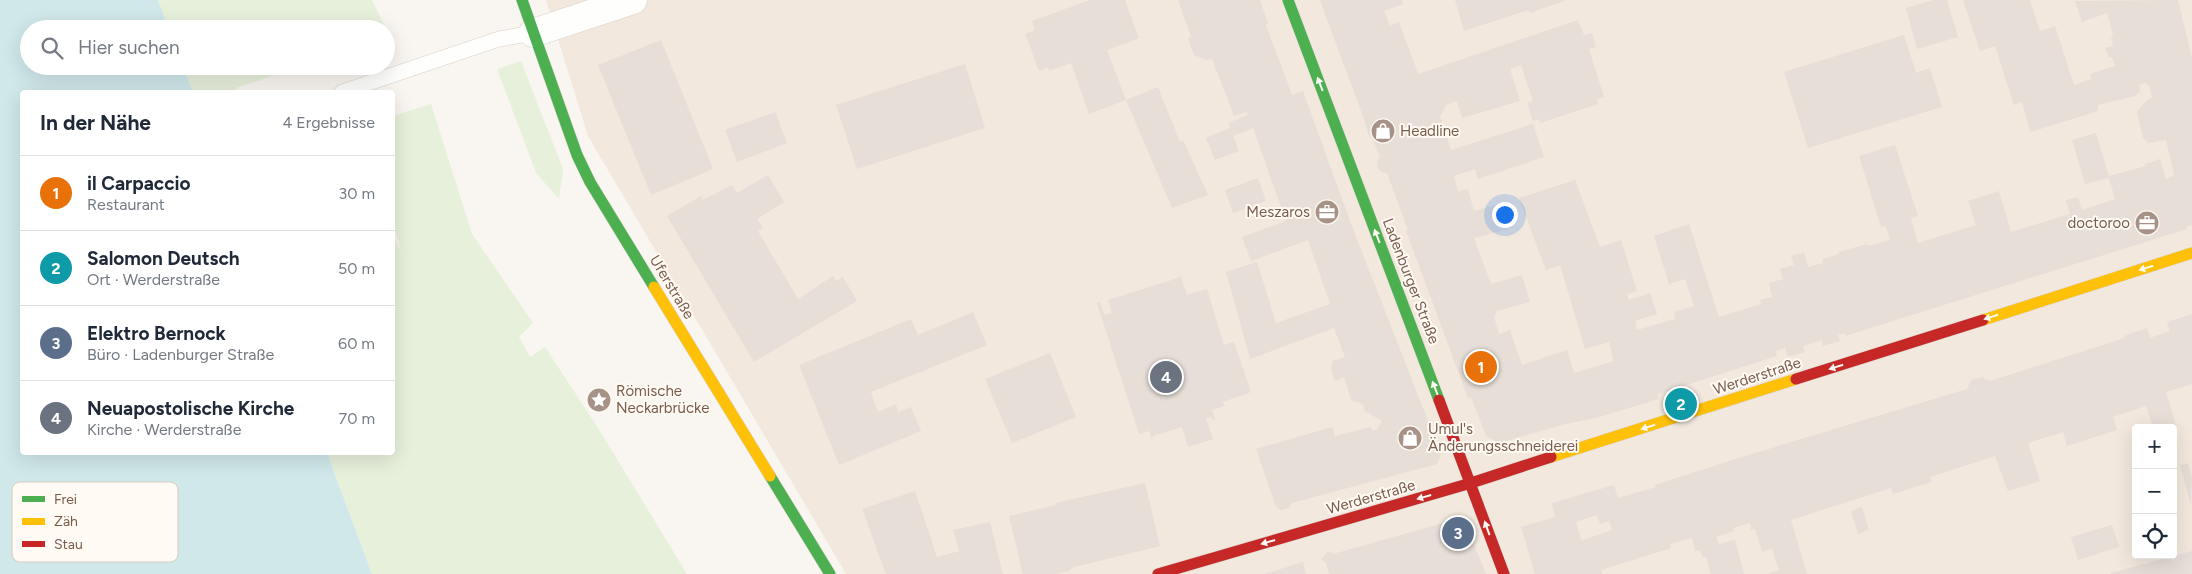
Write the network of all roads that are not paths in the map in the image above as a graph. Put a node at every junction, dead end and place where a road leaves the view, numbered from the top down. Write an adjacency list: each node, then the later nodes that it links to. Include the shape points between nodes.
1 (522, 0): 4 (street, Uferstraße)
2 (633, 0): 4 (street)
3 (1288, 0): 9 (street, Ladenburger Straße, one-way to 3)
4 (533, 33): 5 (lane, via 499,38); 10 (street, Uferstraße, via 590,182)
5 (395, 74)
6 (391, 75): 7 (lane)
7 (348, 90)
8 (2192, 253): 9 (street, Werderstraße, one-way to 9)
9 (1471, 483): 11 (street, Werderstraße, one-way to 11); 12 (street, Ladenburger Straße, one-way to 9)
10 (830, 574)
11 (1158, 574)
12 (1504, 574)

